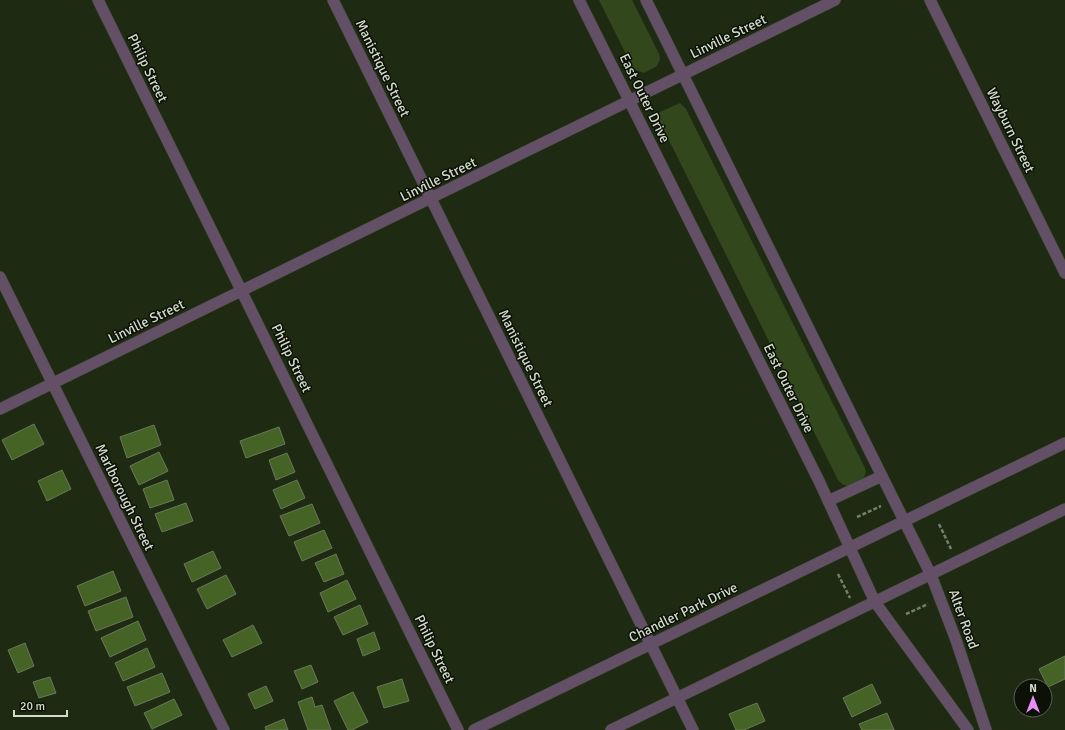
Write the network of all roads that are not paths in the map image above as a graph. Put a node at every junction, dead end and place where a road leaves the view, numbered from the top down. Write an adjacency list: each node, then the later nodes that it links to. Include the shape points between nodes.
1 (98, 0): 12 (street, Philip Street)
2 (333, 0): 9 (street, Manistique Street)
3 (579, 0): 8 (street, East Outer Drive)
4 (646, 0): 7 (street)
5 (835, 0): 7 (street, Linville Street)
6 (930, 0): 10 (street, Wayburn Street)
7 (683, 75): 8 (street, Linville Street); 16 (street)
8 (630, 101): 9 (street, Linville Street); 17 (street, East Outer Drive)
9 (431, 199): 12 (street, Linville Street); 23 (street, Manistique Street)
10 (1065, 273)
11 (0, 277): 13 (street, Marlborough Street)
12 (242, 291): 13 (street, Linville Street); 26 (street, Philip Street)
13 (53, 384): 14 (street, Linville Street); 25 (street, Marlborough Street)
14 (0, 409)
15 (1065, 443): 19 (street)
16 (882, 476): 17 (street); 19 (street)
17 (828, 501): 20 (street, East Outer Drive)
18 (1065, 509): 21 (street)
19 (905, 521): 20 (street, Chandler Park Drive); 21 (street, Alter Road)
20 (850, 548): 22 (street, East Outer Drive); 23 (street, Chandler Park Drive)
21 (932, 575): 22 (street); 31 (street, Alter Road)
22 (875, 602): 24 (street); 30 (street)
23 (651, 645): 24 (street, Manistique Street); 27 (street, Chandler Park Drive)
24 (677, 698): 28 (street); 29 (street, Manistique Street)
25 (224, 730)
26 (458, 730)
27 (474, 730)
28 (611, 730)
29 (693, 730)
30 (968, 730)
31 (986, 730)

